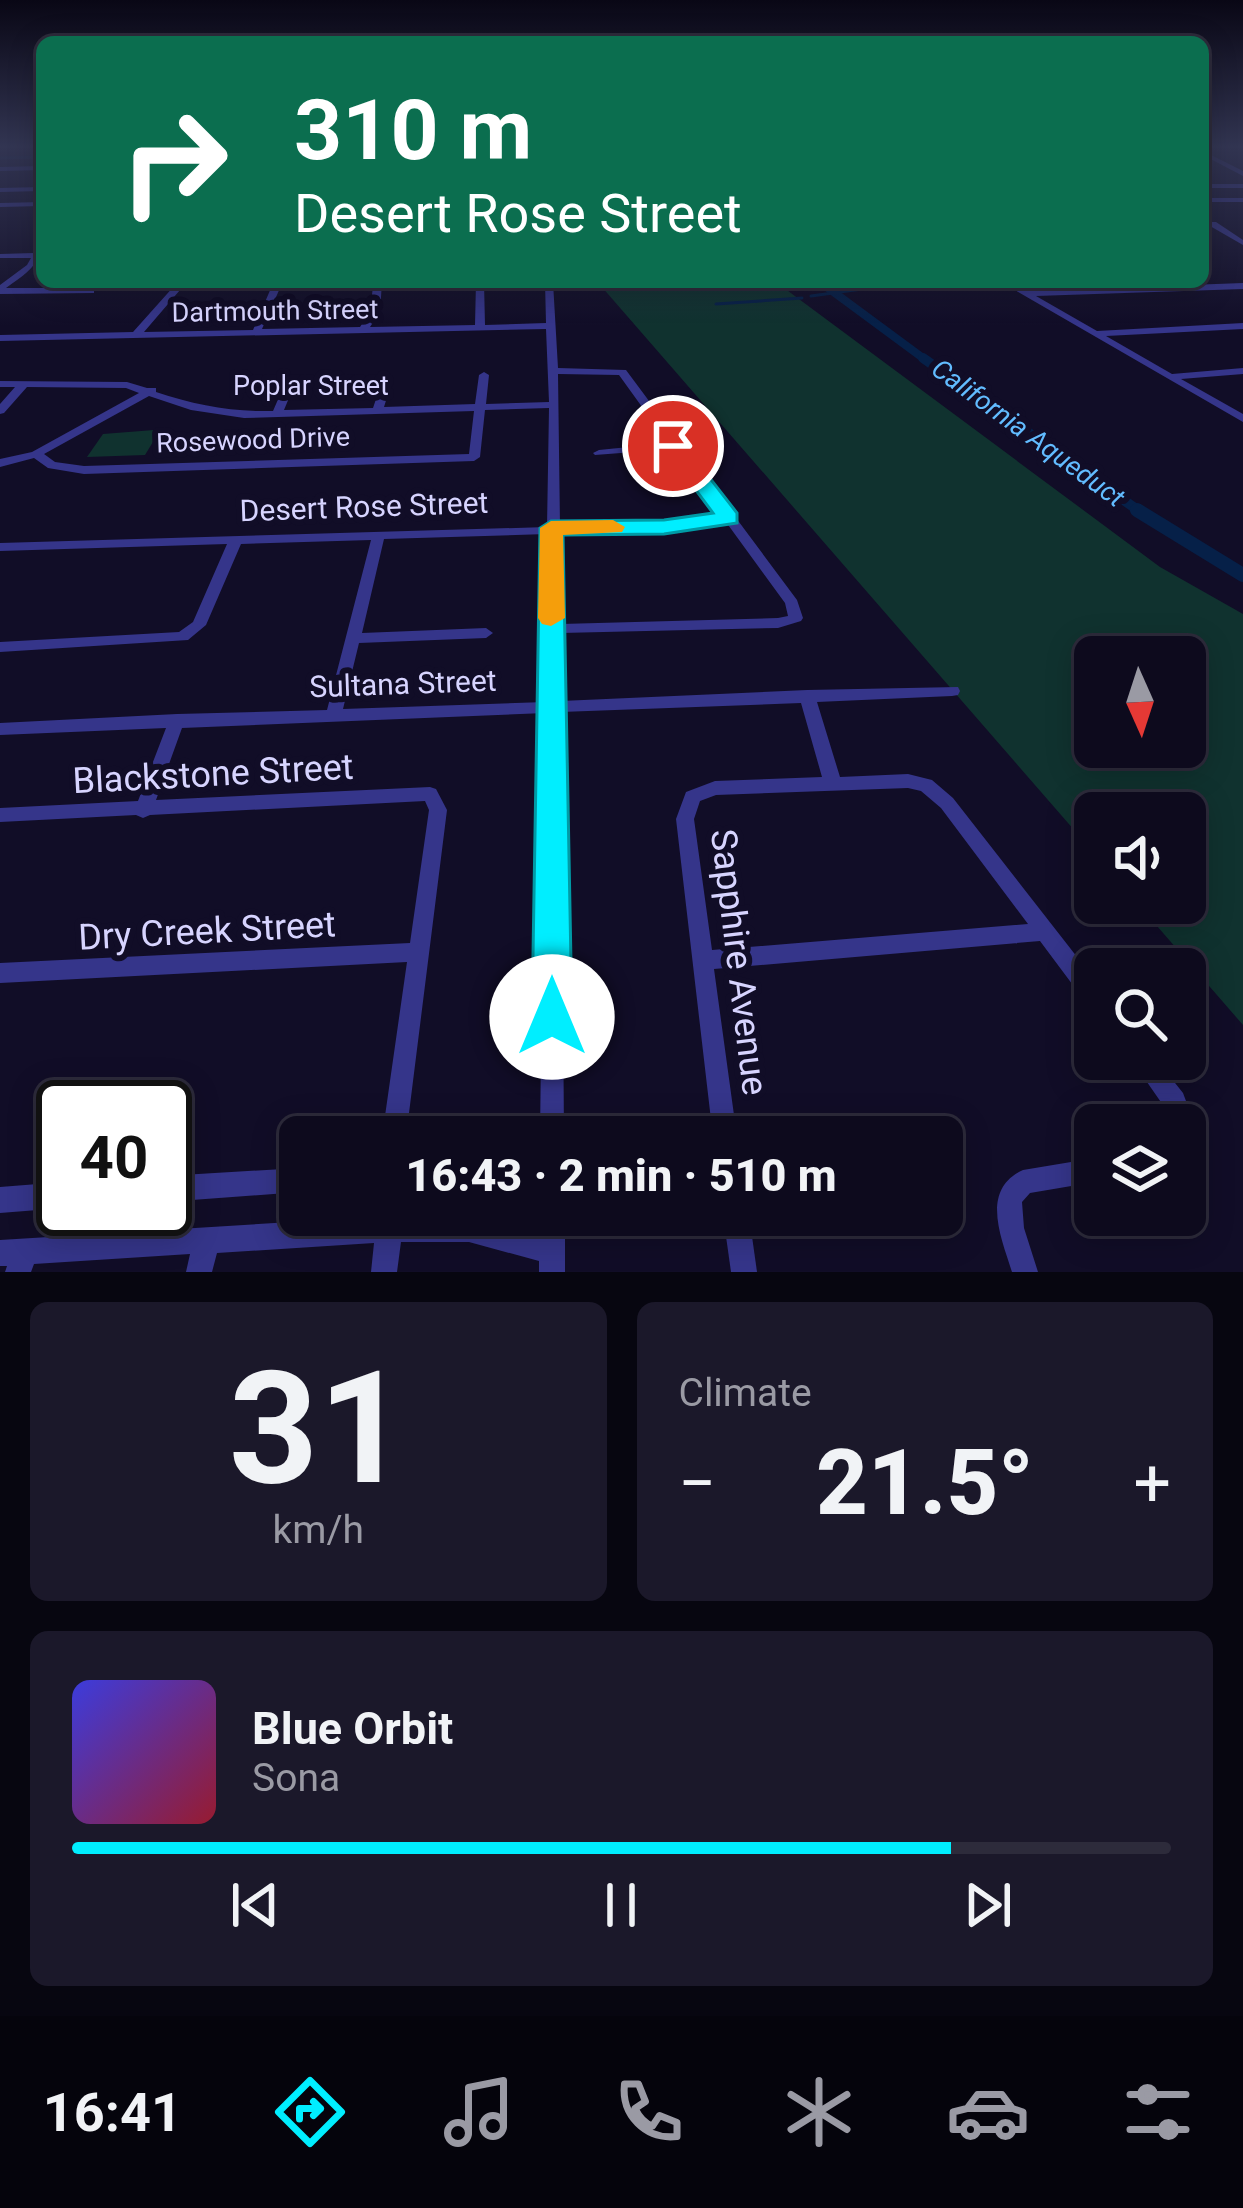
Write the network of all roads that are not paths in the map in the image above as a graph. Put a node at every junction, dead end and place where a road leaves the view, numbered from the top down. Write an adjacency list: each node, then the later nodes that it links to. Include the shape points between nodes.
1 (1213, 224): 2 (street)
2 (1243, 243)
3 (36, 255): 4 (street)
4 (0, 256)
5 (36, 258): 17 (street)
6 (1209, 278): 8 (street)
7 (1209, 286): 8 (street)
8 (1221, 286): 9 (street)
9 (1243, 286)
10 (177, 288): 25 (street)
11 (275, 288): 24 (street)
12 (377, 288): 22 (street)
13 (480, 288): 23 (street)
14 (549, 288): 20 (street)
15 (1016, 288): 19 (street)
16 (1172, 288): 19 (street)
17 (0, 290): 18 (street)
18 (91, 291)
19 (1026, 294): 26 (street)
20 (550, 326): 23 (street, Dartmouth Street); 28 (street)
21 (1243, 326): 26 (street)
22 (364, 328): 23 (street, Dartmouth Street); 24 (street, Dartmouth Street)
23 (480, 328)
24 (257, 331): 25 (street, Dartmouth Street)
25 (136, 334): 27 (street, Dartmouth Street)
26 (1096, 334): 31 (street)
27 (0, 338)
28 (553, 371): 37 (street); 43 (street, via 622,372)
29 (1243, 371): 31 (street)
30 (484, 375): 38 (street)
31 (1171, 377): 42 (street)
32 (388, 378): 39 (street)
33 (290, 381): 41 (street)
34 (0, 384): 35 (street, Poplar Street)
35 (24, 384): 36 (street, Poplar Street); 40 (street)
36 (152, 391): 41 (street, Poplar Street, via 191,407); 45 (street)
37 (554, 405): 38 (street, Poplar Street); 48 (street)
38 (482, 409): 39 (street, Poplar Street); 45 (street, Rosewood Drive, via 474,457 85,470)
39 (377, 410): 41 (street, Poplar Street)
40 (0, 411)
41 (277, 414)
42 (1243, 419)
43 (673, 446): 44 (street); 47 (street)
44 (599, 452)
45 (36, 454): 46 (street)
46 (0, 463)
47 (729, 518): 48 (street, Desert Rose Street); 52 (street, via 796,618)
48 (551, 528): 49 (street, Desert Rose Street); 52 (street)
49 (379, 534): 50 (street, Desert Rose Street); 54 (street)
50 (236, 539): 51 (street, Desert Rose Street); 55 (street, via 199,625 183,637)
51 (0, 547)
52 (551, 629): 58 (street)
53 (486, 633): 54 (street)
54 (353, 638): 59 (street)
55 (0, 647)
56 (952, 691): 57 (street, Sultana Street)
57 (807, 696): 58 (street, Sultana Street); 62 (street)
58 (551, 706): 59 (street, Sultana Street); 71 (street)
59 (334, 714): 60 (street, Sultana Street)
60 (177, 720): 61 (street, Sultana Street); 63 (street)
61 (0, 729)
62 (833, 784): 65 (street, via 926,785); 67 (street, Sapphire Avenue, via 715,788 692,797 685,819)
63 (143, 811): 64 (street, Blackstone Street); 66 (street, Blackstone Street, via 430,794 438,810)
64 (0, 815)
65 (1045, 932): 67 (street); 68 (street)
66 (418, 952): 69 (street, Dry Creek Street); 70 (street)
67 (705, 960): 72 (street, Sapphire Avenue)
68 (1074, 970)
69 (0, 974)
70 (397, 1116)
71 (552, 1116)
72 (723, 1116)
73 (1074, 1174): 88 (street, via 1023,1182 1010,1198)
74 (279, 1181): 75 (street)
75 (192, 1187)
76 (36, 1197): 77 (street)
77 (0, 1199)
78 (283, 1236): 82 (street)
79 (388, 1236): 86 (street)
80 (487, 1236): 84 (street)
81 (739, 1236): 87 (street)
82 (207, 1241): 83 (street); 85 (street)
83 (15, 1259)
84 (552, 1262)
85 (200, 1272)
86 (384, 1272)
87 (744, 1272)
88 (1025, 1272)

